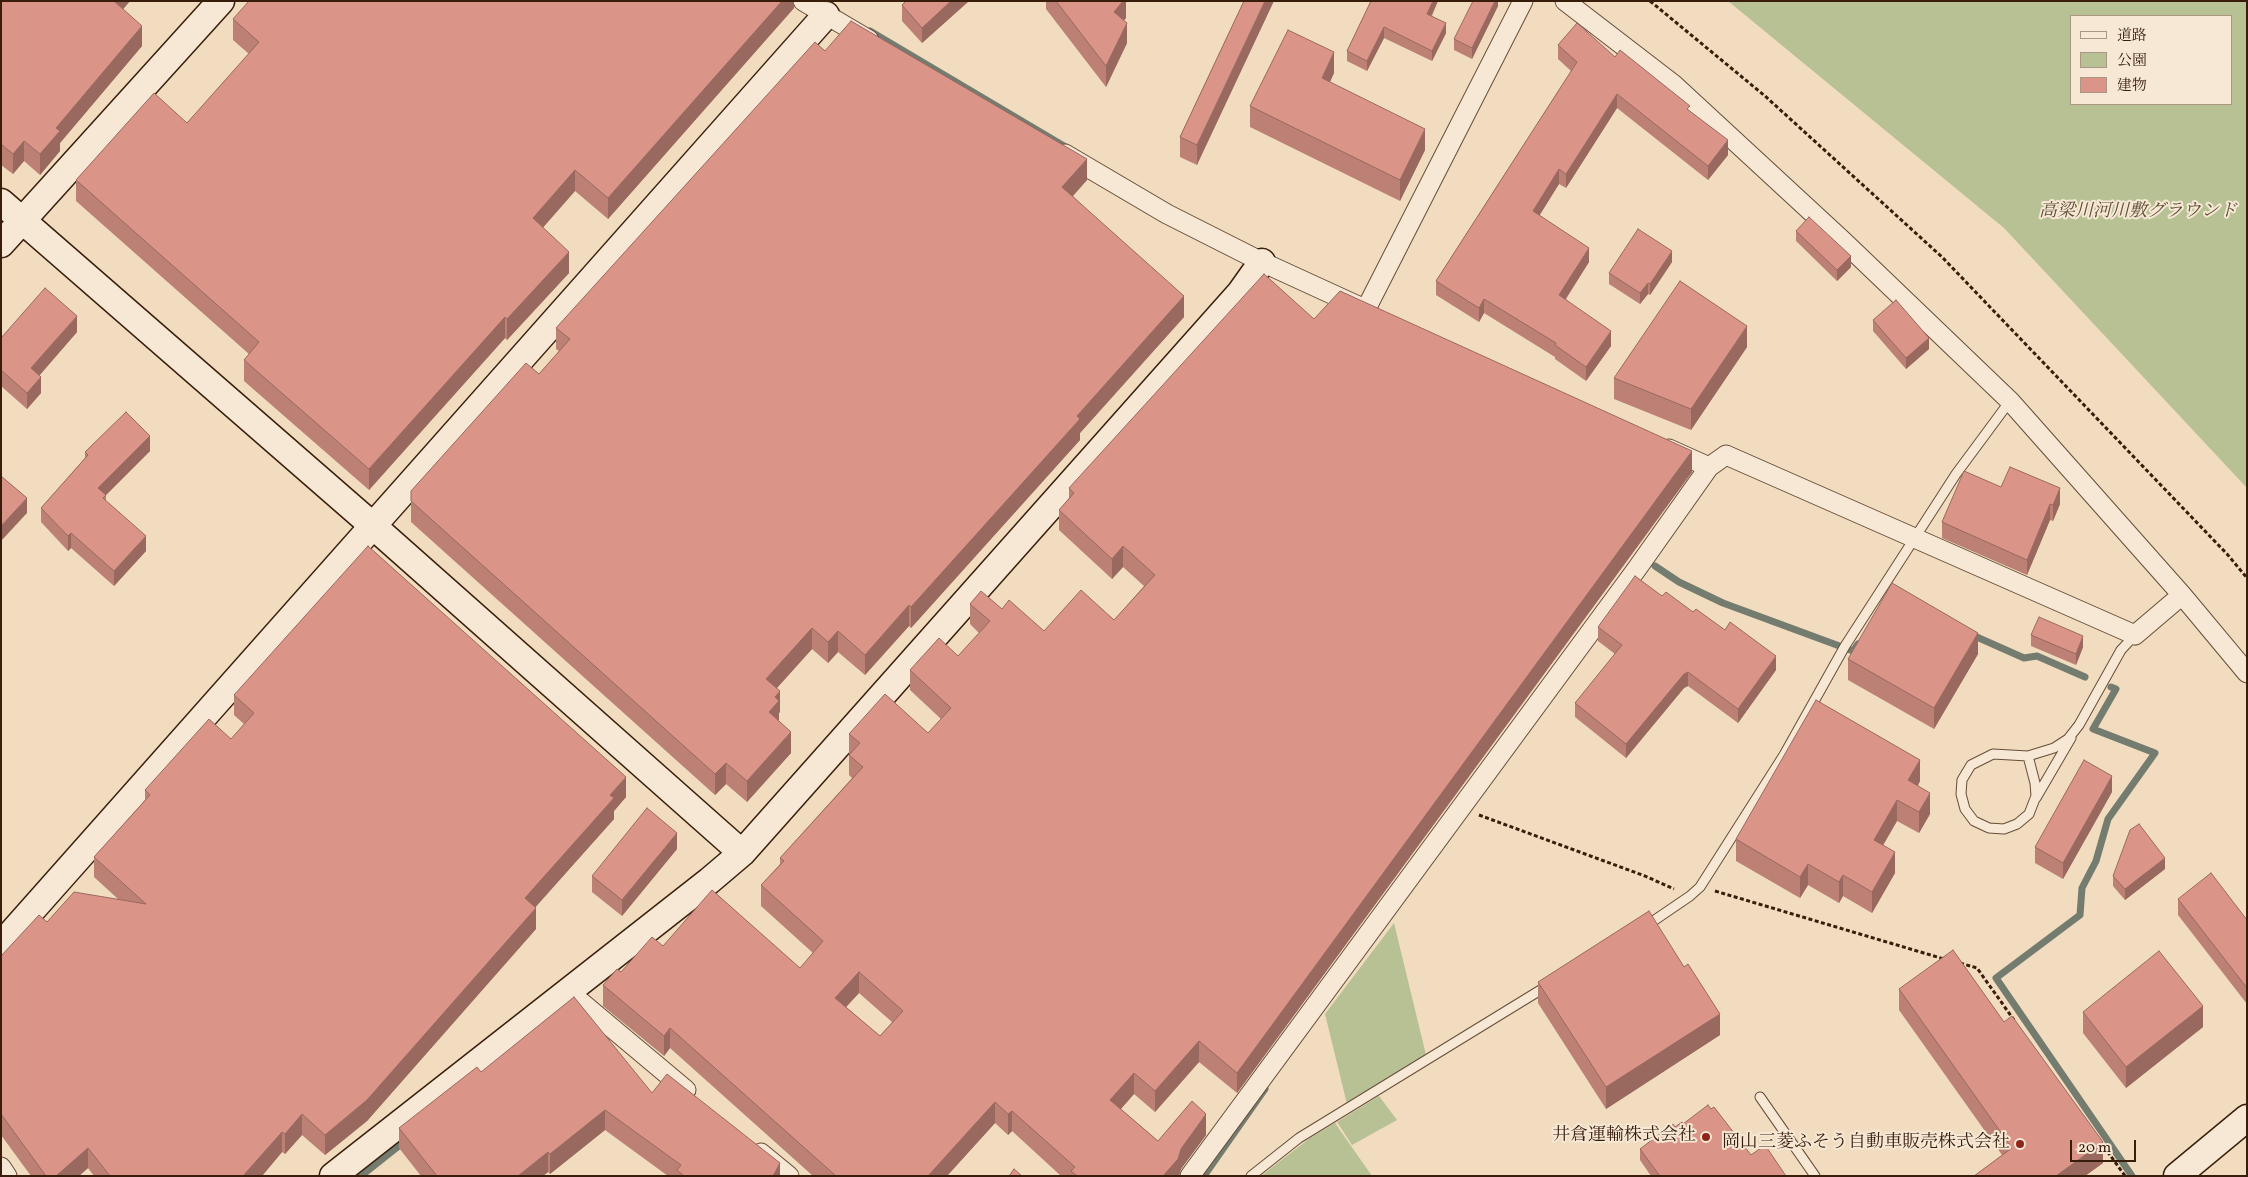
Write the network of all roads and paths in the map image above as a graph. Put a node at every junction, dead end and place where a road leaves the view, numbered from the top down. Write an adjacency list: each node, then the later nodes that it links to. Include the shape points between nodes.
1 (221, 1): 10 (street)
2 (803, 1): 6 (street)
3 (1523, 1): 13 (street)
4 (1565, 1): 15 (street, via 1673,84)
5 (1650, 1): 20 (path, via 1765,96 1942,257)
6 (826, 15): 7 (street); 18 (street)
7 (886, 50)
8 (1048, 144): 12 (street, via 1167,214)
9 (1, 202): 10 (street)
10 (22, 221): 11 (street); 18 (street)
11 (1, 244)
12 (1262, 262): 13 (street); 28 (street, via 1240,293)
13 (1366, 310): 14 (street)
14 (1383, 317)
15 (2010, 401): 19 (lane, via 1956,474); 21 (street)
16 (1656, 442): 17 (street)
17 (1709, 467): 19 (street, via 1726,455); 47 (street)
18 (372, 525): 28 (street); 32 (street)
19 (1916, 538): 22 (street); 29 (lane, via 1844,648 1784,755)
20 (2247, 578)
21 (2182, 596): 22 (street); 23 (street)
22 (2135, 635): 24 (lane, via 2122,650)
23 (2247, 673)
24 (2079, 725): 25 (lane, via 2068,739 2054,748); 26 (lane)
25 (2028, 756): 26 (lane, via 2035,784); 26 (lane, via 1993,754 1978,760 1962,780 1961,794 1969,815 1989,828 2017,824 2029,814)
26 (2034, 803)
27 (1470, 812): 30 (path, via 1645,876)
28 (742, 852): 36 (street)
29 (1700, 887): 30 (lane); 33 (path)
30 (1690, 896): 31 (lane)
31 (1640, 930)
32 (1, 945)
33 (1948, 960)
34 (1958, 962): 37 (path, via 1976,968)
35 (1552, 983): 48 (lane, via 1316,1128)
36 (568, 992): 39 (street); 45 (street)
37 (2017, 1024)
38 (1760, 1096): 49 (lane)
39 (698, 1100)
40 (2247, 1118): 51 (street)
41 (2097, 1136): 50 (path)
42 (751, 1144): 46 (street)
43 (1, 1167): 44 (street)
44 (7, 1176)
45 (333, 1176)
46 (789, 1176)
47 (1190, 1176)
48 (1251, 1176)
49 (1815, 1176)
50 (2125, 1176)
51 (2178, 1176)

